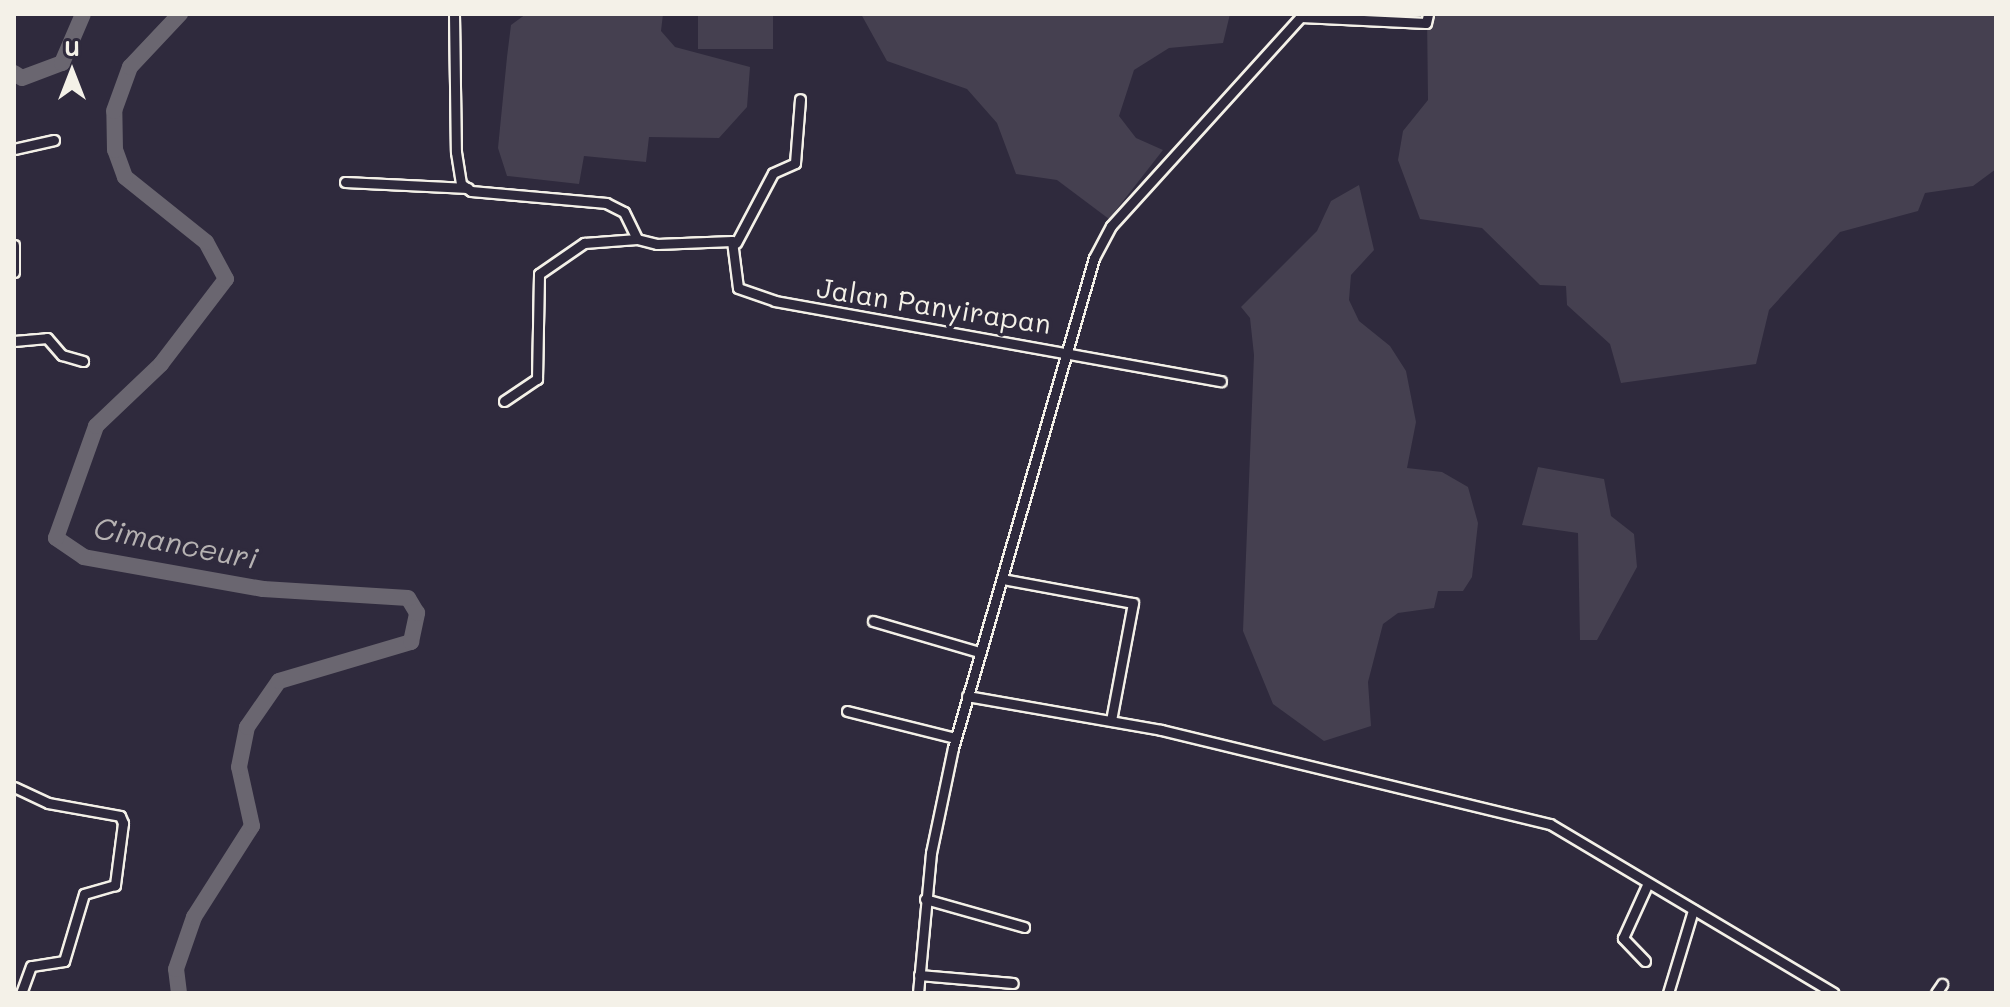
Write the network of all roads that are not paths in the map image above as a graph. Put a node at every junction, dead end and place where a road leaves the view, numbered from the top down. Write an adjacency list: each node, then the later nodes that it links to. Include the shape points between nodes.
1 (454, 14): 8 (street, via 456,152)
2 (1428, 14): 3 (street, via 1426,23)
3 (1302, 16): 14 (street, via 1102,239)
4 (800, 99): 10 (street, via 795,163 773,173)
5 (54, 140): 6 (street)
6 (14, 149)
7 (345, 182): 8 (street)
8 (468, 188): 9 (street, via 606,203 624,212)
9 (637, 239): 10 (street); 17 (street, via 584,243 539,274 537,379)
10 (736, 243): 14 (street, Jalan Panyirapan, via 735,282 750,294 908,329)
11 (14, 245): 12 (street)
12 (14, 272)
13 (14, 341): 15 (street, via 47,338 62,355)
14 (1067, 347): 16 (street); 18 (street)
15 (83, 361)
16 (1221, 381)
17 (504, 401)
18 (1002, 579): 20 (street); 23 (street, via 1133,603)
19 (873, 621): 20 (street)
20 (979, 652): 21 (street)
21 (967, 696): 23 (street); 24 (street)
22 (847, 711): 24 (street)
23 (1111, 720): 26 (street, via 1550,824)
24 (955, 738): 27 (street)
25 (14, 787): 33 (street, via 48,803 120,816 123,823 115,885 84,894 64,961 32,964)
26 (1648, 883): 28 (street); 30 (street, via 1623,938)
27 (925, 899): 29 (street); 31 (street)
28 (1693, 910): 35 (street); 36 (street)
29 (1024, 927)
30 (1645, 961)
31 (919, 975): 32 (street); 34 (street)
32 (1013, 983)
33 (21, 993)
34 (918, 993)
35 (1668, 993)
36 (1833, 993)

